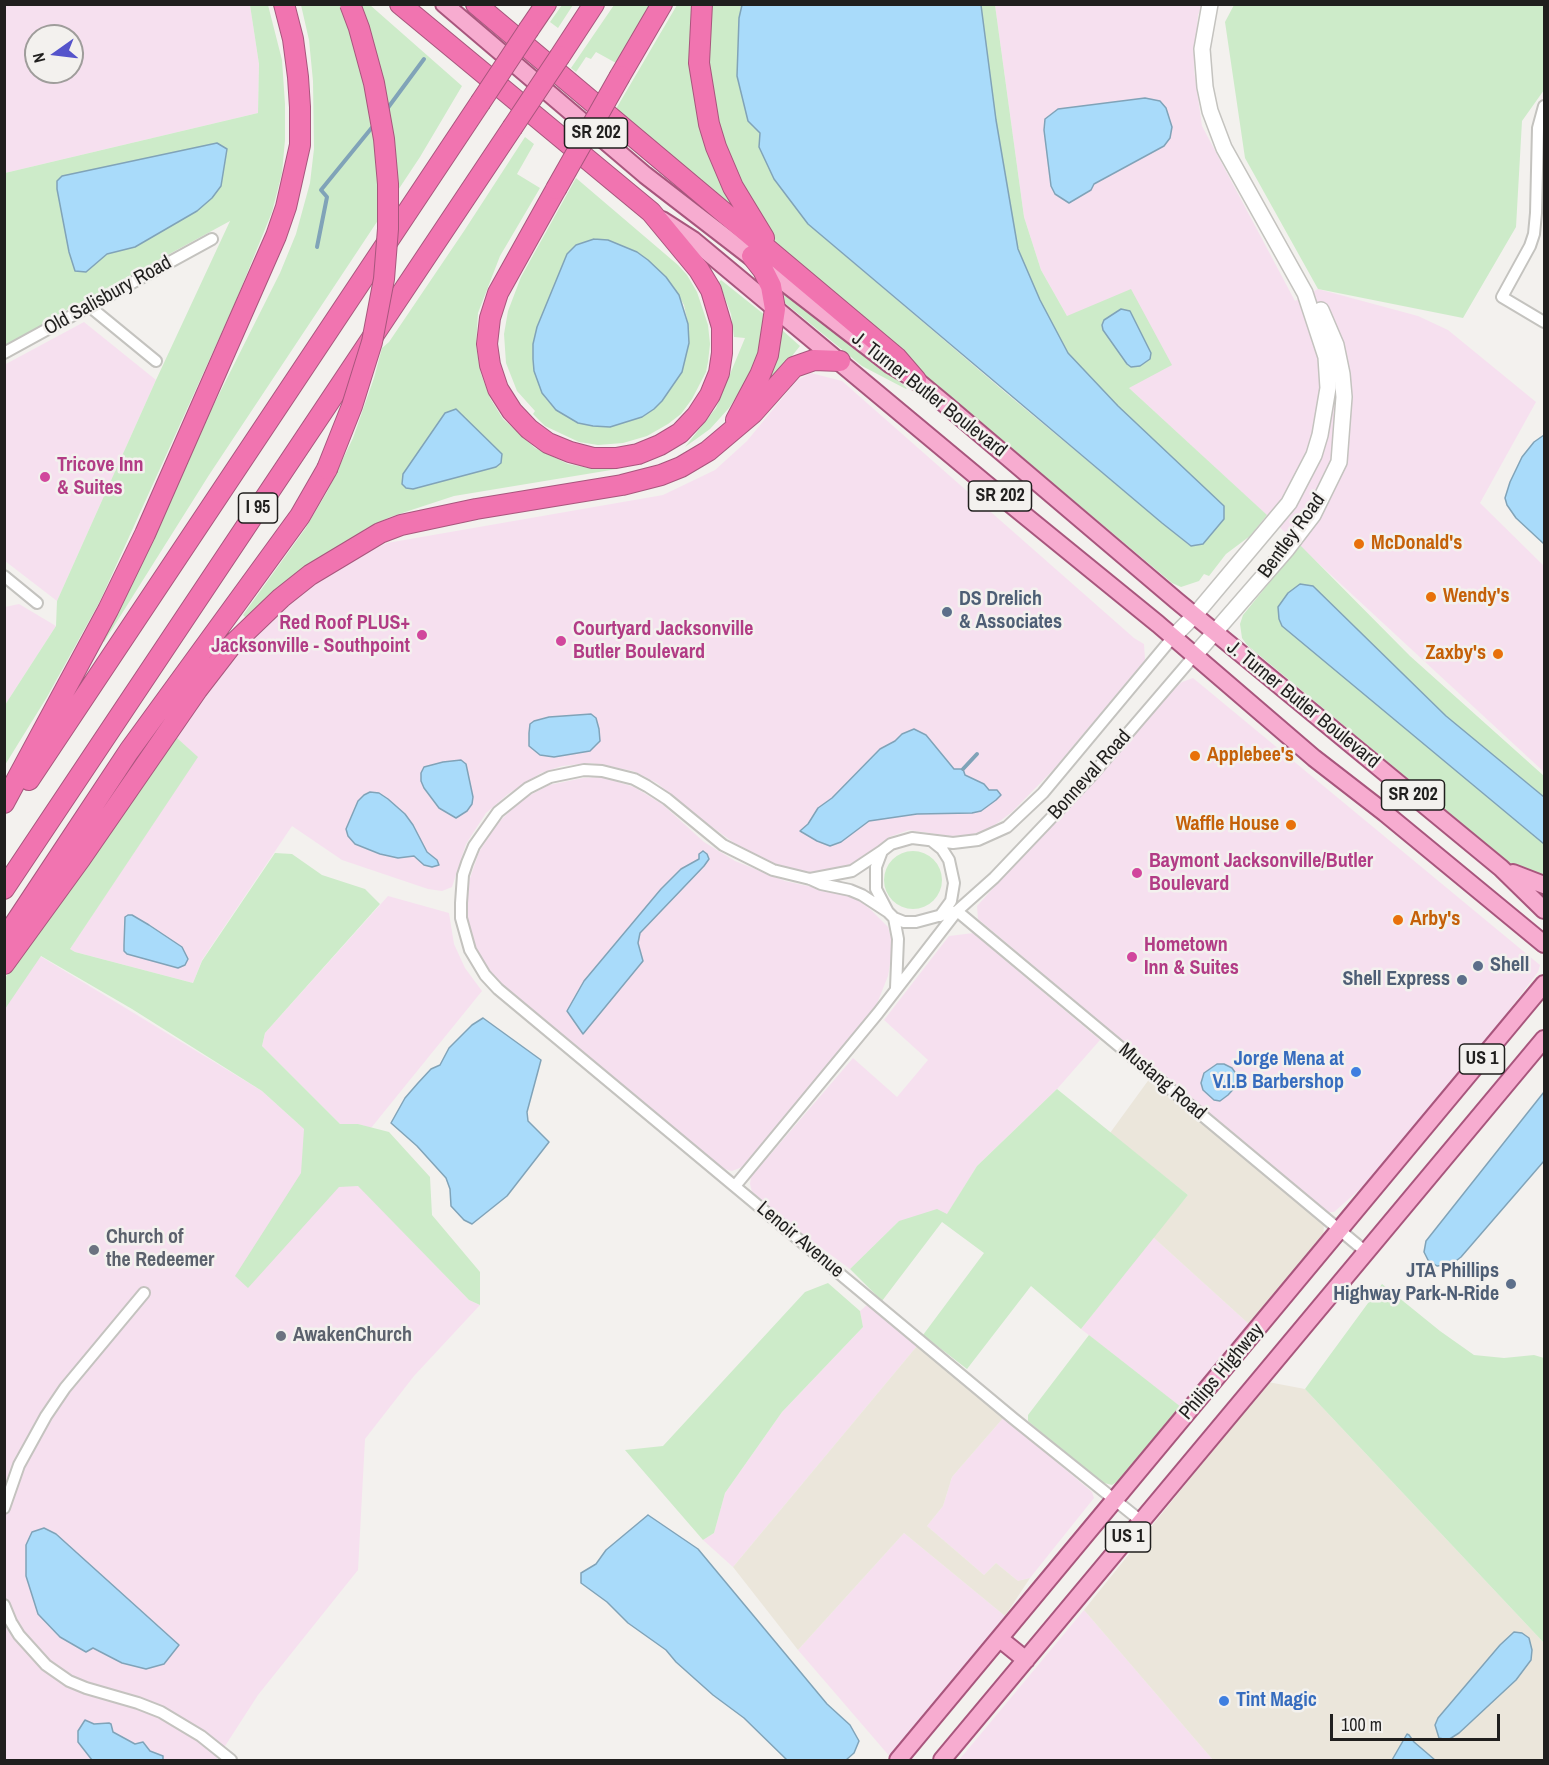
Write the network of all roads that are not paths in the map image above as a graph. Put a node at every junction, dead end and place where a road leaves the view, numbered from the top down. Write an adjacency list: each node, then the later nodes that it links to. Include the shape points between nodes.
1 (284, 4): 33 (highway, via 298,77 300,145 276,236 108,610)
2 (350, 4): 45 (highway, bridge, via 374,82 388,184 384,279 372,342 352,406 327,469 300,516 129,751)
3 (400, 4): 12 (highway, SR 202)
4 (423, 4): 12 (highway)
5 (444, 4): 16 (main road, J. Turner Butler Boulevard / SR 202, via 645,175)
6 (476, 4): 17 (highway)
7 (544, 4): 34 (highway, I 95, bridge, via 122,644)
8 (594, 4): 40 (highway, I 95, bridge)
9 (662, 4): 14 (highway, bridge, via 498,292 490,318 490,365 498,389 529,429 570,452 616,458 660,445 680,433 697,415 719,373 722,327 711,290)
10 (702, 4): 17 (highway, via 699,63 716,147 747,212)
11 (1210, 4): 18 (street, Bentley Road, via 1202,50 1210,111 1224,148)
12 (459, 52): 14 (highway, J. Turner Butler Boulevard / SR 202)
13 (1545, 106): 21 (street, via 1538,128 1534,234 1502,297)
14 (651, 213): 20 (main road, J. Turner Butler Boulevard / SR 202, via 693,240)
15 (212, 239): 19 (street, Old Salisbury Road)
16 (752, 256): 20 (highway, via 771,286); 25 (main road, J. Turner Butler Boulevard / SR 202, via 891,365)
17 (785, 263): 25 (highway, via 897,358)
18 (1305, 293): 29 (street, Bentley Road, via 1326,357 1329,388 1314,455 1290,503); 30 (street, Bentley Road, via 1325,318 1342,374 1339,462 1313,515)
19 (89, 306): 22 (street, Old Salisbury Road); 23 (street)
20 (776, 309): 24 (main road, J. Turner Butler Boulevard / SR 202); 26 (highway, via 768,355)
21 (1545, 322)
22 (4, 353)
23 (156, 361)
24 (840, 361): 26 (highway, via 814,360 794,367 753,413); 31 (main road, J. Turner Butler Boulevard / SR 202)
25 (916, 380): 29 (main road, J. Turner Butler Boulevard / SR 202)
26 (731, 430): 47 (highway, via 701,455 662,475 401,525 380,532 310,575 281,597 231,646)
27 (4, 576): 28 (street)
28 (37, 603)
29 (1195, 615): 30 (main road, J. Turner Butler Boulevard / SR 202); 31 (street, Bonneval Road)
30 (1215, 633): 32 (street, Bonneval Road); 37 (main road, J. Turner Butler Boulevard / SR 202)
31 (1173, 638): 32 (main road, J. Turner Butler Boulevard / SR 202); 35 (street, Bonneval Road, via 1043,793 1007,827 978,840)
32 (1194, 656): 42 (street, Bonneval Road, via 1092,775 994,878); 46 (main road, J. Turner Butler Boulevard / SR 202)
33 (4, 803)
34 (4, 816)
35 (931, 841): 36 (street, Bonneval Road, via 912,838); 44 (street, via 949,860 954,883 951,901)
36 (882, 851): 38 (street, Bonneval Road, via 852,871); 43 (street, via 876,867 876,889)
37 (1501, 868): 39 (main road); 41 (main road, J. Turner Butler Boulevard / SR 202)
38 (810, 879): 43 (street, Lenoir Avenue, via 862,895); 51 (street, Lenoir Avenue, via 773,870 723,845 667,799 634,779 584,770 541,781 514,798 498,812 474,846 463,875 461,918 470,950 485,975)
39 (1545, 885)
40 (4, 889)
41 (1545, 910)
42 (957, 911): 44 (street, Bonneval Road); 49 (street, Bonneval Road); 52 (street, Mustang Road)
43 (891, 915): 44 (street, Bonneval Road, via 904,922); 49 (street, via 898,939)
44 (940, 916)
45 (4, 940)
46 (1545, 944)
47 (4, 964)
48 (1545, 984): 52 (main road, Philips Highway / US 1)
49 (896, 988): 51 (street, Bonneval Road)
50 (1545, 1039): 53 (main road, Philips Highway / US 1)
51 (735, 1186): 55 (street, Lenoir Avenue)
52 (1340, 1230): 53 (street, Mustang Road); 55 (main road, Philips Highway / US 1)
53 (1365, 1252): 57 (main road, Philips Highway / US 1)
54 (144, 1293): 56 (street, via 46,1416 19,1465)
55 (1115, 1501): 57 (street, Lenoir Avenue); 59 (main road, Philips Highway / US 1)
56 (4, 1508)
57 (1141, 1521): 60 (main road, Philips Highway / US 1)
58 (4, 1605): 61 (street, via 19,1635 46,1665 86,1688 161,1712 201,1736)
59 (1000, 1639): 60 (main road); 62 (main road, Philips Highway / US 1)
60 (1026, 1660): 63 (main road, Philips Highway / US 1)
61 (231, 1761)
62 (898, 1761)
63 (942, 1761)

